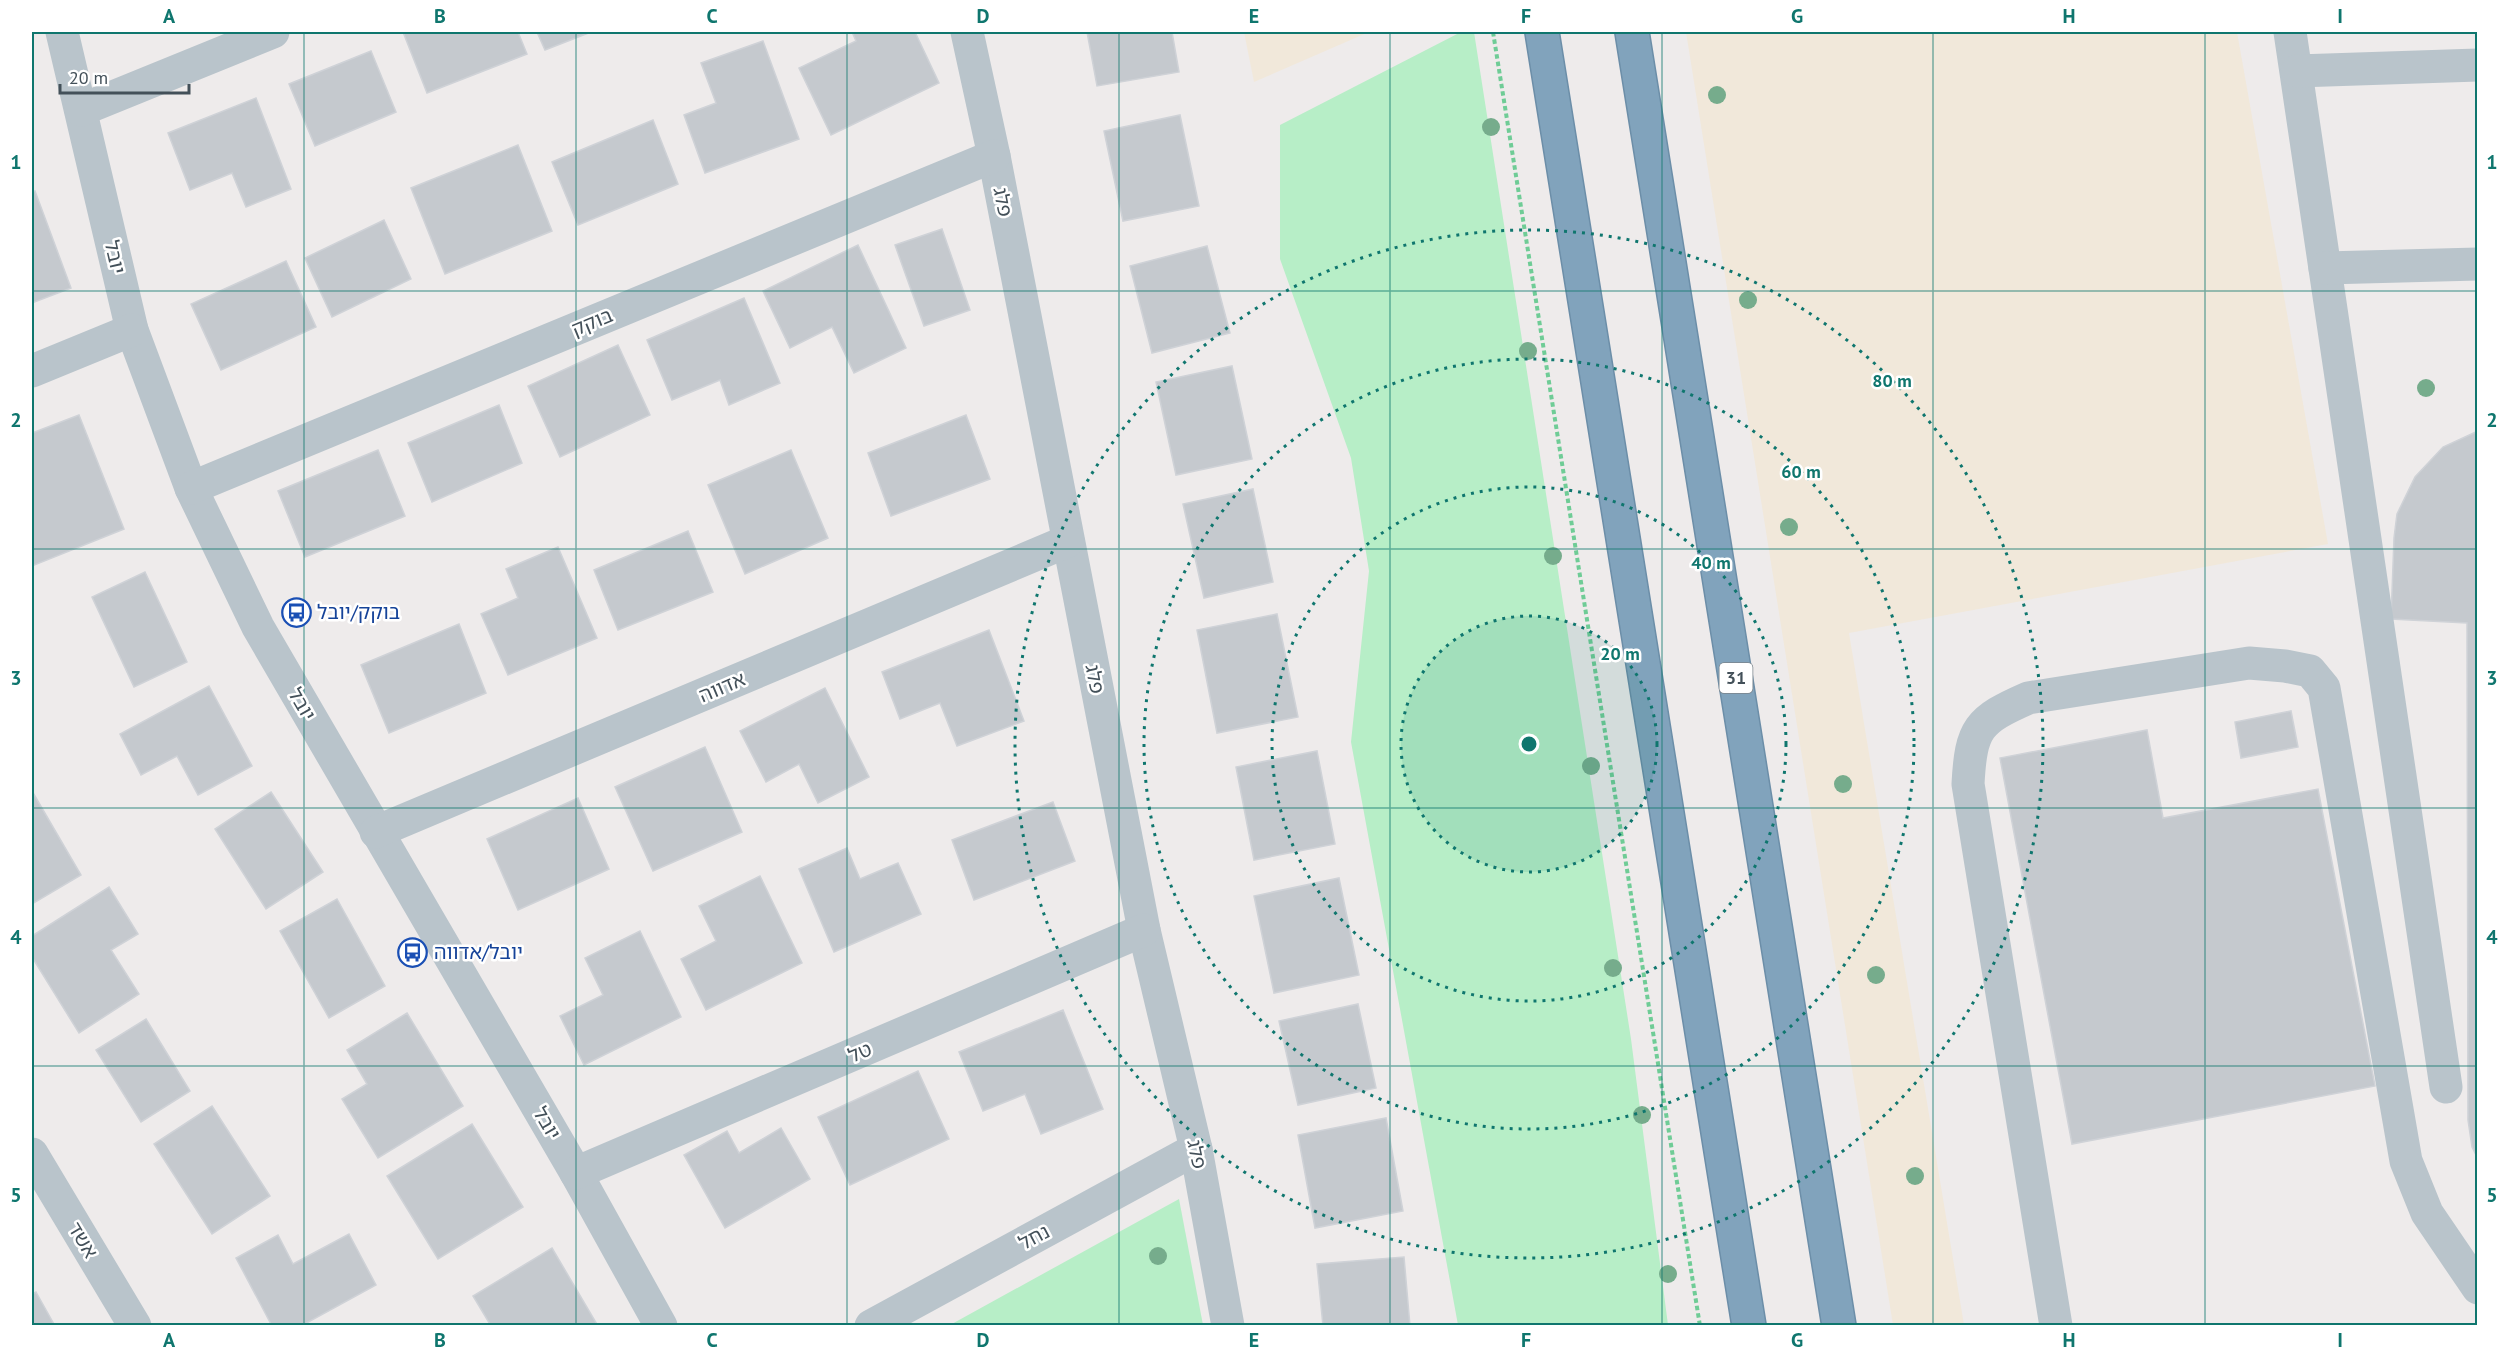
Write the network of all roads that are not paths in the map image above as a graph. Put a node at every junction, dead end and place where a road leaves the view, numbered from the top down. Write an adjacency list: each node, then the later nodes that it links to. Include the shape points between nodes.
1 (62, 32): 9 (street, יובל)
2 (273, 32): 9 (street)
3 (967, 32): 10 (street, פלג)
4 (1542, 32): 28 (highway)
5 (1632, 32): 29 (highway, 31)
6 (2290, 32): 8 (street)
7 (2478, 65): 8 (street)
8 (2297, 71): 12 (street)
9 (81, 110): 13 (street, יובל)
10 (994, 156): 15 (street, בוקק); 16 (street, פלג)
11 (2478, 264): 12 (street)
12 (2325, 268): 19 (street)
13 (132, 330): 14 (street); 15 (street, יובל)
14 (32, 371)
15 (191, 488): 17 (street, יובל, via 258,627)
16 (1068, 541): 17 (street, אדווה); 18 (street, פלג)
17 (376, 832): 22 (street, יובל)
18 (1144, 930): 20 (street, פלג); 22 (street, טל)
19 (2446, 1087)
20 (1196, 1149): 26 (street, נחל); 27 (street, פלג)
21 (32, 1154): 24 (street, אשד)
22 (576, 1173): 25 (street, יובל)
23 (2478, 1288): 30 (street, via 2427,1213 2406,1161 2324,688 2310,671 2249,663 2028,698 1995,713 1979,728 1970,757 1968,783)
24 (135, 1326)
25 (661, 1326)
26 (872, 1326)
27 (1228, 1326)
28 (1749, 1326)
29 (1839, 1326)
30 (2056, 1326)

